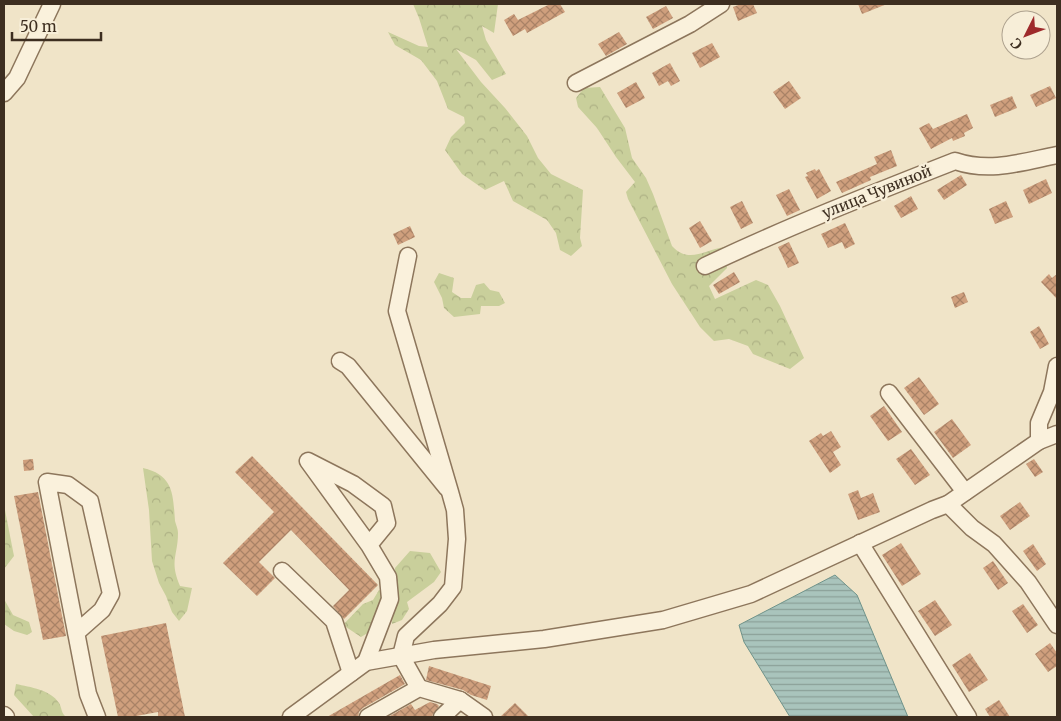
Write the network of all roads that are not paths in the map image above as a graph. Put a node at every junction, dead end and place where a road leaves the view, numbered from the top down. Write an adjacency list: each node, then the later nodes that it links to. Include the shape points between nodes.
1 (52, 4): 4 (street, via 17,78)
2 (722, 4): 3 (street)
3 (576, 83)
4 (4, 93)
5 (1056, 159): 7 (street, улица Чувиной, via 1003,167 955,161 746,246)
6 (408, 256): 14 (street, via 398,311)
7 (705, 266)
8 (340, 361): 14 (street, via 348,366)
9 (1057, 366): 11 (street)
10 (889, 393): 15 (street)
11 (1055, 395): 13 (street, via 1039,423)
12 (1057, 434): 13 (street)
13 (1039, 441): 15 (street)
14 (450, 492): 22 (street, via 457,539 453,587 406,636)
15 (965, 492): 16 (street)
16 (948, 504): 17 (street); 20 (street, via 994,544 1028,582)
17 (860, 543): 22 (street, via 751,594 663,620 544,639); 32 (street)
18 (369, 545): 18 (street, via 387,523 383,506 353,484 308,461); 23 (street, via 388,577 390,598)
19 (282, 571): 24 (street, via 334,621)
20 (1057, 625)
21 (76, 633): 21 (street, via 54,520 47,482 68,485 90,501 111,594 102,610); 27 (street, via 88,694)
22 (401, 656): 23 (street); 25 (street)
23 (366, 662): 24 (street)
24 (351, 673): 28 (street)
25 (419, 688): 26 (street); 29 (street)
26 (460, 700): 30 (street); 31 (street)
27 (97, 717)
28 (291, 717)
29 (368, 717)
30 (442, 717)
31 (484, 717)
32 (968, 717)

